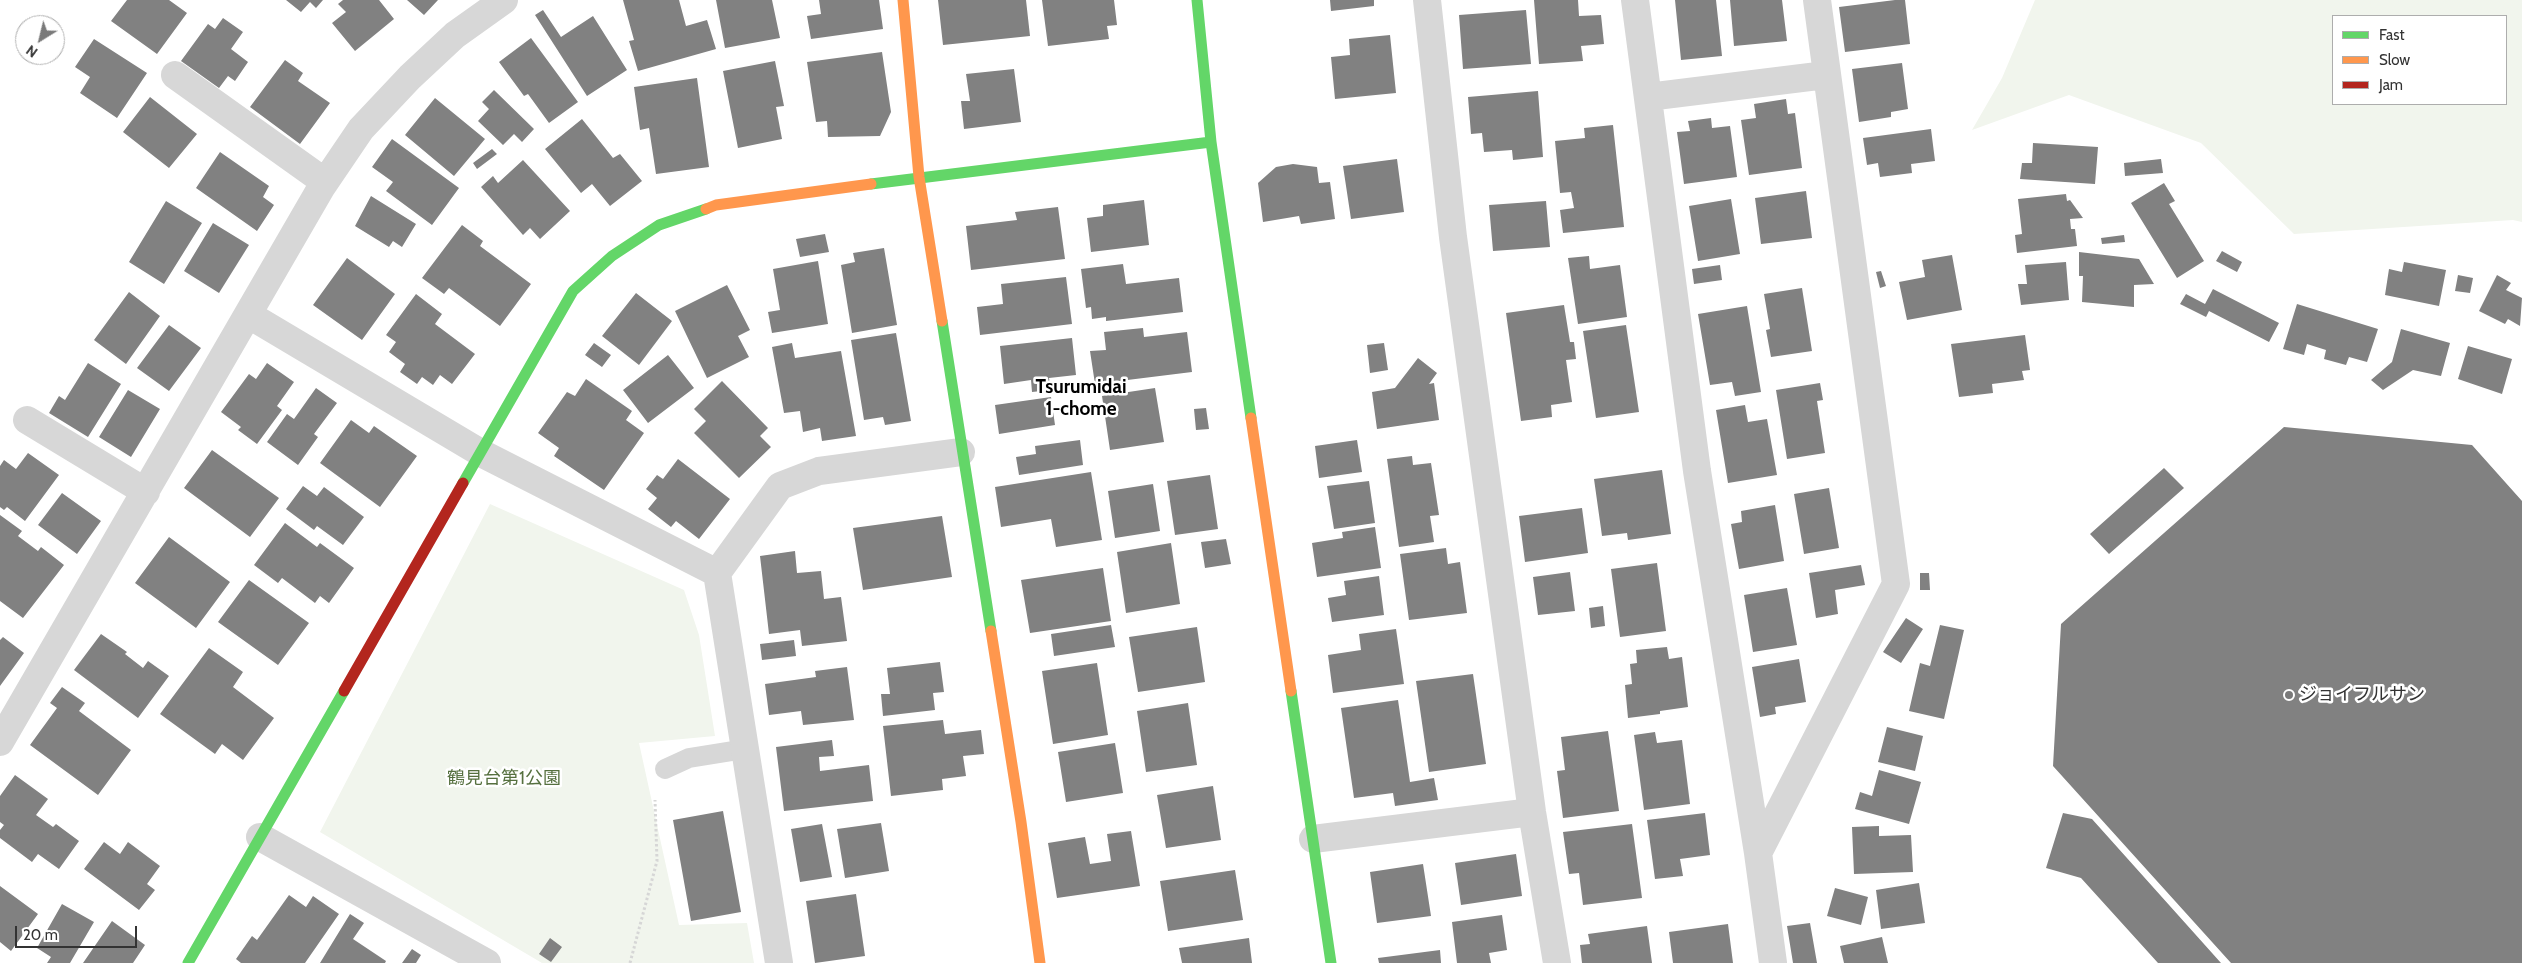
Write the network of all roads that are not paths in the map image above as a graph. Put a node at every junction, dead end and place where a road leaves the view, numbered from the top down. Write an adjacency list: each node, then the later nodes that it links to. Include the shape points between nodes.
1 (504, 0): 12 (street, via 456,35 410,77 361,129)
2 (903, 0): 11 (street)
3 (1197, 0): 10 (street)
4 (1427, 0): 22 (street, via 1453,237)
5 (1635, 0): 9 (street)
6 (1817, 0): 8 (street)
7 (176, 75): 12 (street)
8 (1826, 76): 9 (street); 25 (street, via 1896,584)
9 (1648, 97): 25 (street, via 1697,471)
10 (1211, 142): 11 (street); 24 (street)
11 (919, 177): 15 (street); 16 (street, via 716,205 659,225 612,256 573,291)
12 (326, 182): 13 (street)
13 (249, 315): 16 (street); 17 (street)
14 (27, 420): 17 (street)
15 (961, 452): 18 (street, via 819,472 780,486); 29 (street, via 1021,822)
16 (481, 453): 18 (street); 23 (street)
17 (146, 492): 19 (street)
18 (716, 573): 20 (street)
19 (0, 742)
20 (745, 749): 21 (lane, via 689,758); 28 (street)
21 (665, 769)
22 (1532, 812): 24 (street); 31 (street)
23 (260, 837): 26 (street); 27 (street)
24 (1313, 839): 30 (street)
25 (1758, 853): 32 (street)
26 (188, 963)
27 (487, 963)
28 (779, 963)
29 (1040, 963)
30 (1331, 963)
31 (1557, 963)
32 (1773, 963)

